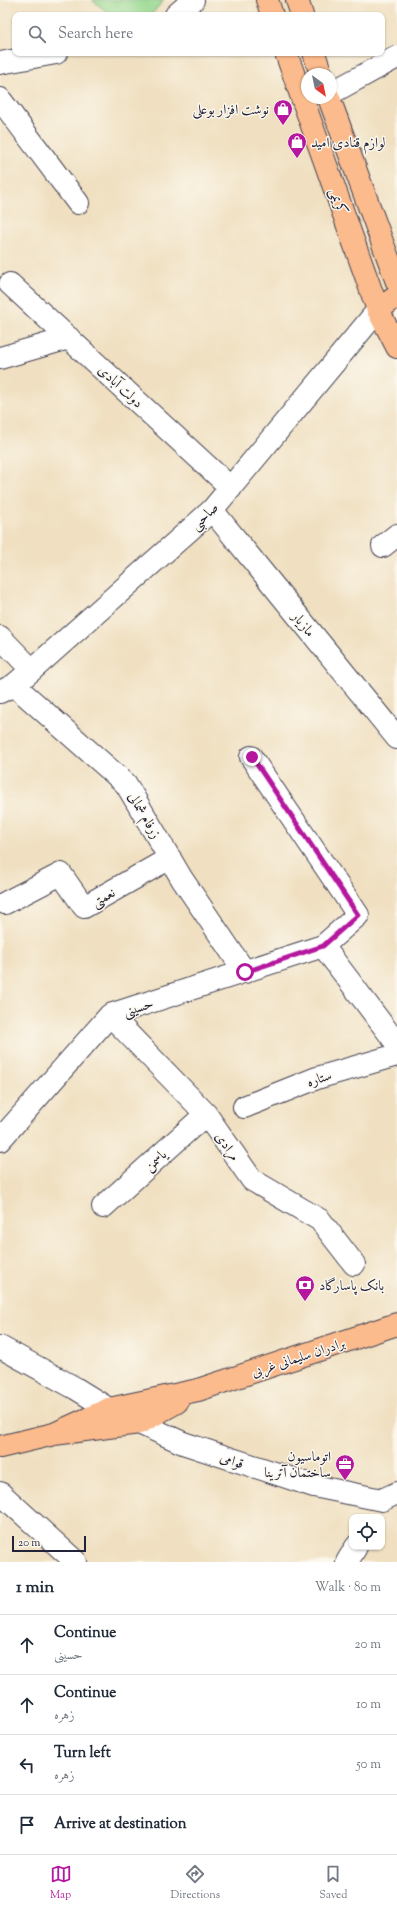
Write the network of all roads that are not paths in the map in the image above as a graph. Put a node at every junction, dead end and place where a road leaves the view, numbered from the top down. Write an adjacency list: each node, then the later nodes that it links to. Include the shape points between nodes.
1 (193, 0): 4 (street)
2 (267, 0): 5 (main road)
3 (297, 0): 6 (main road)
4 (179, 12)
5 (271, 12)
6 (301, 12)
7 (39, 56): 11 (street)
8 (287, 56): 20 (main road, کریمی)
9 (315, 56): 12 (main road)
10 (397, 58): 13 (street)
11 (0, 63)
12 (319, 68)
13 (337, 90)
14 (0, 98): 16 (street)
15 (331, 104): 17 (main road, کریمی)
16 (78, 203)
17 (397, 282)
18 (10, 284): 21 (street, دولت آبادی)
19 (397, 296): 20 (main road)
20 (378, 310): 22 (main road, کریمی); 24 (street, صاحبی)
21 (69, 338): 23 (street); 24 (street, دولت آبادی)
22 (397, 347)
23 (0, 358)
24 (231, 488): 25 (street, صاحبی)
25 (212, 510): 27 (street, صاحبی); 29 (street, مازیار)
26 (0, 637): 27 (street)
27 (32, 670): 28 (street, صاحبی)
28 (7, 689): 31 (street, زرفام شمالی, via 126,784)
29 (397, 738)
30 (252, 757): 33 (street, via 358,915)
31 (170, 858): 32 (street, نعمتی, via 84,907 61,874); 34 (street, زرفام شمالی)
32 (5, 903)
33 (323, 946): 34 (street, حسینی); 36 (street)
34 (245, 972): 35 (street, حسینی)
35 (110, 1015): 39 (street, مرادی); 40 (street, حسینی)
36 (397, 1044)
37 (397, 1055): 38 (street, ستاره, via 317,1078)
38 (244, 1107)
39 (206, 1114): 41 (street, یاسمن); 42 (street, مرادی, via 252,1180 320,1220)
40 (0, 1140)
41 (103, 1207)
42 (354, 1264)
43 (397, 1324): 45 (main road, برادران سلیمانی غربی)
44 (0, 1347): 46 (street)
45 (198, 1390): 46 (main road, برادران سلیمانی غربی); 47 (main road, برادران سلیمانی غربی)
46 (109, 1409): 48 (main road, برادران سلیمانی غربی)
47 (139, 1422): 48 (main road, برادران سلیمانی غربی); 51 (street, قوامی, via 183,1443 246,1465 314,1486)
48 (54, 1434): 49 (main road, برادران سلیمانی غربی)
49 (0, 1447)
50 (0, 1493): 53 (street)
51 (384, 1503)
52 (354, 1550): 54 (street)
53 (76, 1562)
54 (347, 1562)

